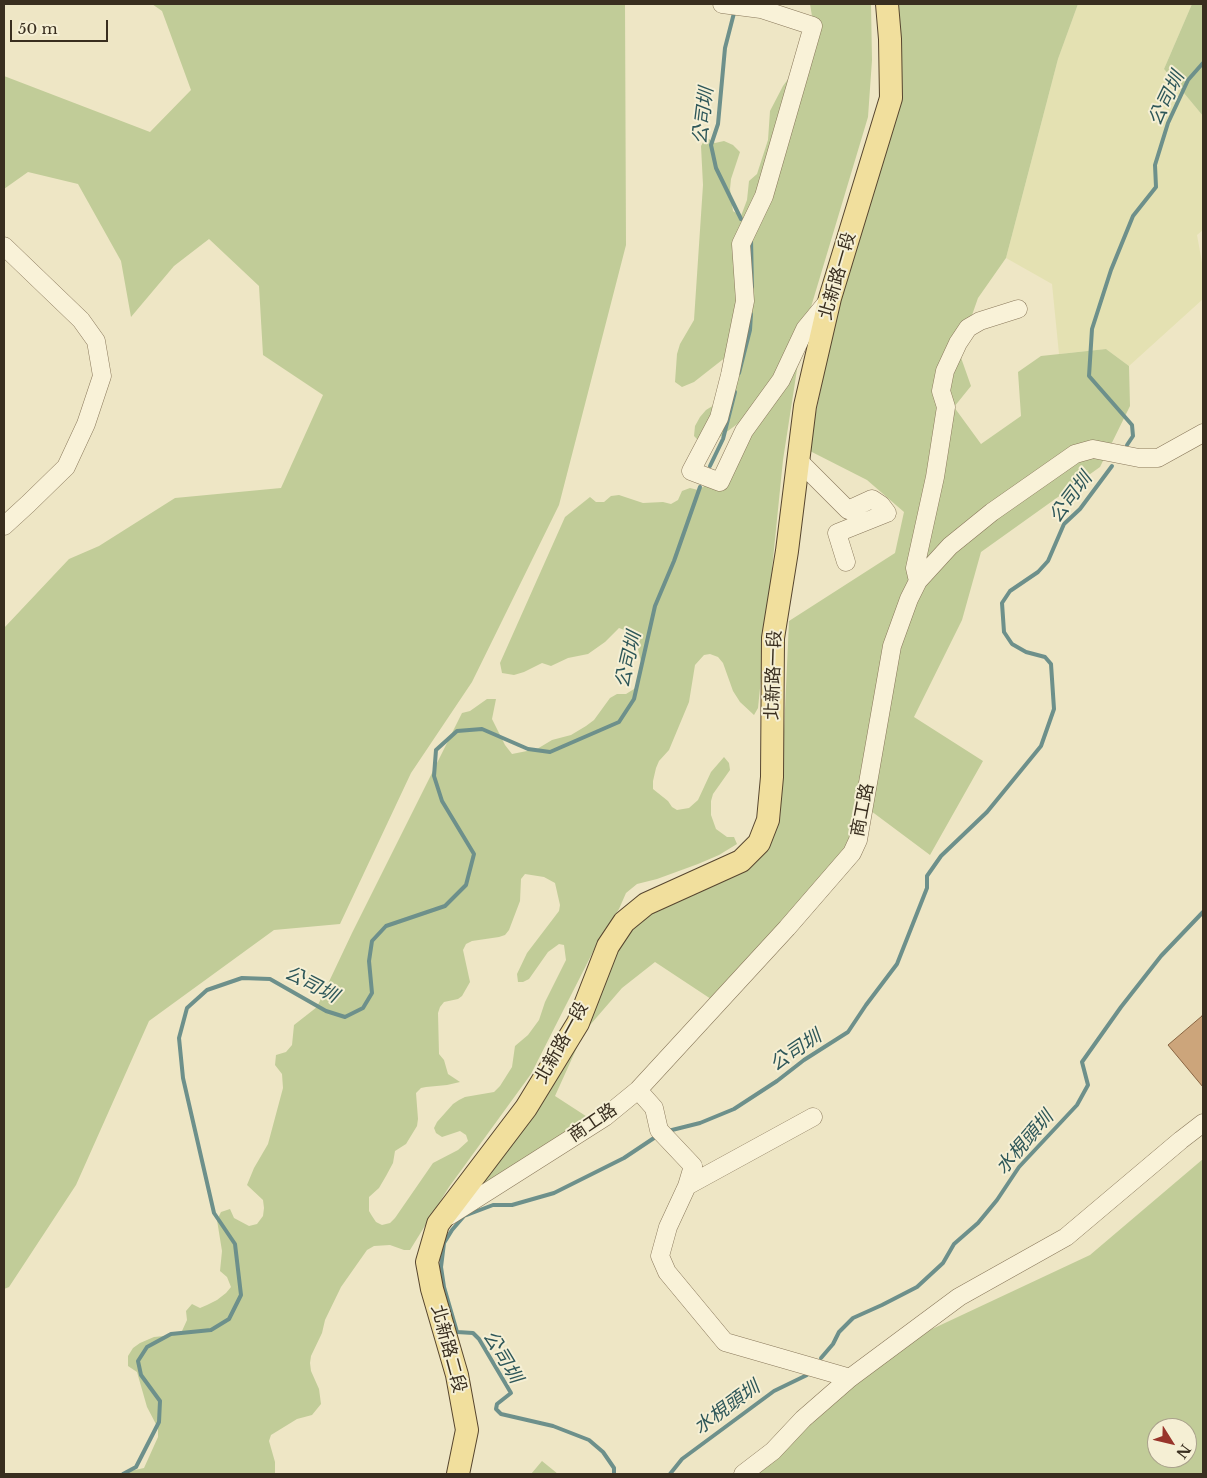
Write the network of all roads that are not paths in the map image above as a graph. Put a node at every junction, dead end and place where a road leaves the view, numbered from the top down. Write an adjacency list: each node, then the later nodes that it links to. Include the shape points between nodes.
1 (722, 4): 4 (street, via 761,8 813,26 764,196 741,244 745,301 719,418 691,471 720,482 744,432 781,380 805,329)
2 (887, 4): 4 (main road, 北新路一段, via 891,98)
3 (4, 246): 8 (street, via 82,320 96,341 102,376 86,424 66,467)
4 (830, 298): 7 (main road, 北新路一段, via 805,406)
5 (1018, 309): 10 (street, via 968,328 945,371 941,391 946,407 936,477 916,568)
6 (1203, 434): 10 (street, 商工路, via 1158,458 1139,458 1093,449 1075,454 992,512 950,546)
7 (798, 460): 9 (street, via 848,510 872,499 887,513 837,534); 15 (main road, 北新路一段, via 773,638 772,776 768,820 759,843 741,861 646,904 624,922 608,946 578,1023 526,1108)
8 (4, 526)
9 (846, 562)
10 (918, 581): 11 (street, 商工路, via 892,646 858,840 852,853)
11 (638, 1090): 14 (street, via 654,1108 663,1135 693,1166); 15 (street, 商工路, via 605,1117)
12 (813, 1118): 14 (street)
13 (1203, 1123): 16 (street, via 1066,1237 958,1297)
14 (687, 1186): 16 (street, via 668,1227 660,1256 667,1272 725,1342)
15 (438, 1224): 17 (main road, 北新路二段, via 427,1262 457,1375 467,1430)
16 (850, 1378): 18 (street, via 803,1419 773,1451)
17 (458, 1474)
18 (743, 1474)

